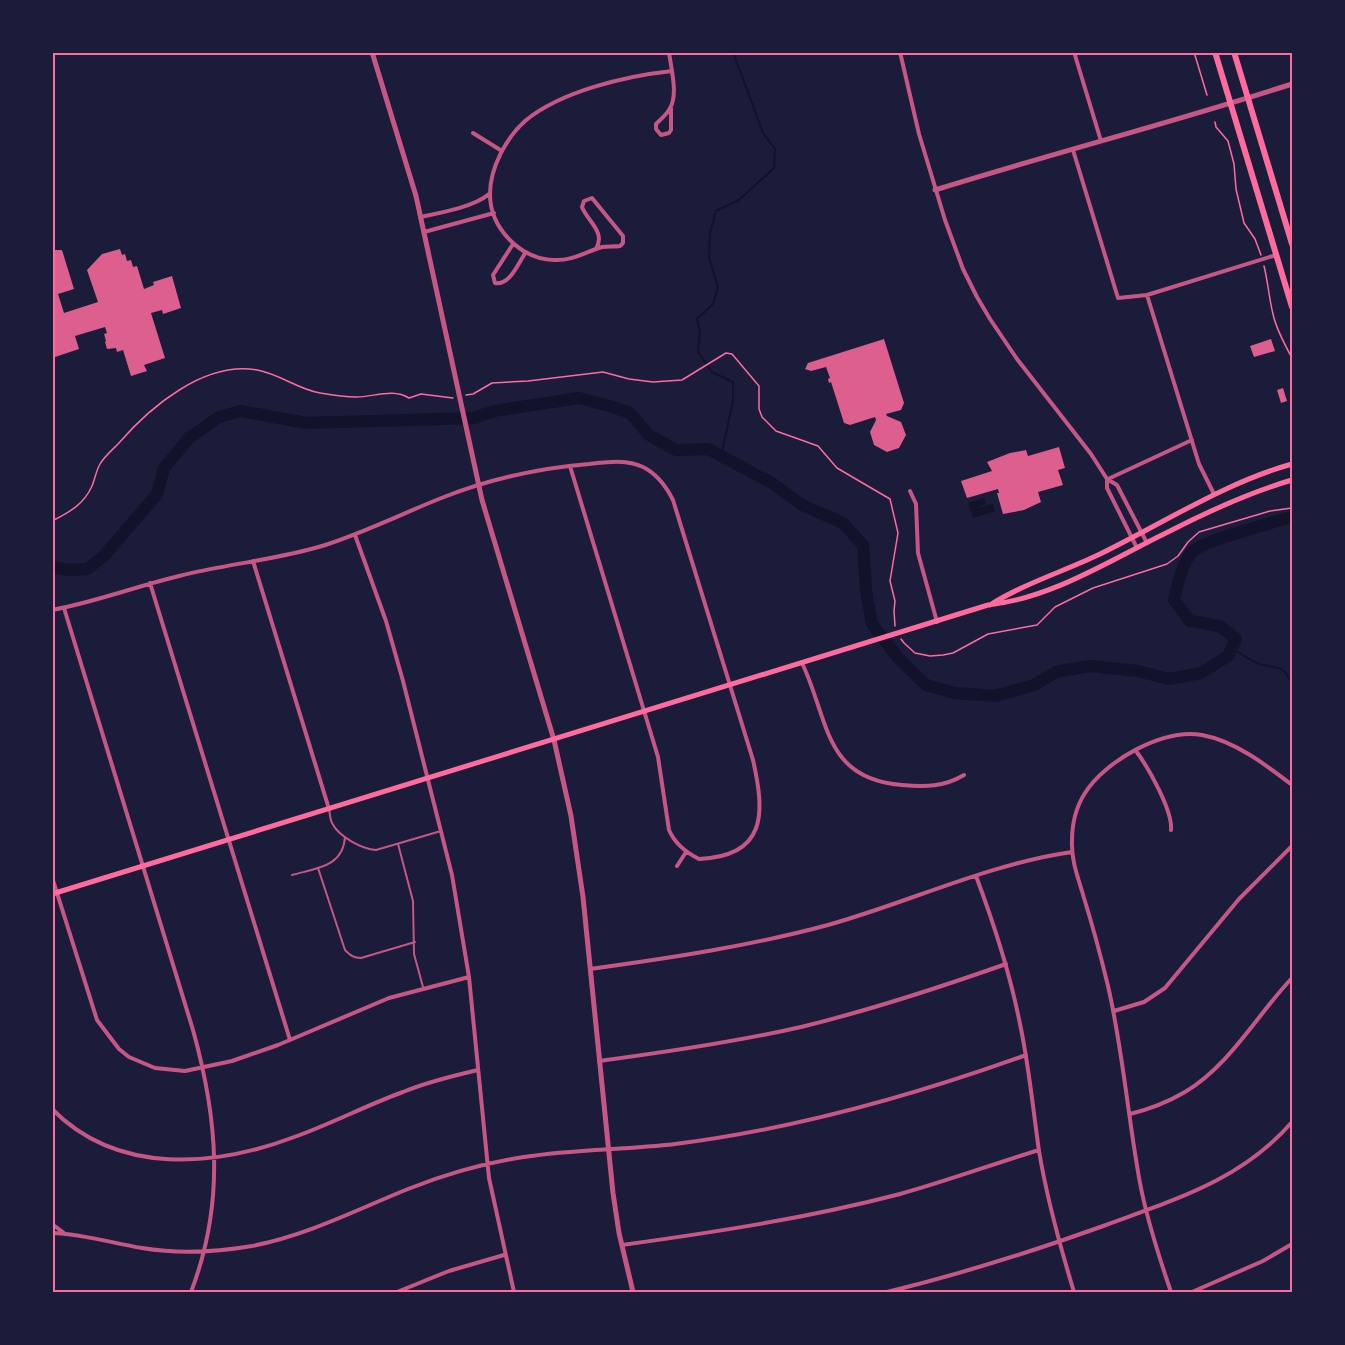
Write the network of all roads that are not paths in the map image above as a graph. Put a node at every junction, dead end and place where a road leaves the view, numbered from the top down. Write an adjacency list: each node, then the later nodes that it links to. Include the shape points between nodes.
1 (372, 52): 19 (street)
2 (669, 52): 7 (street)
3 (900, 52): 16 (street)
4 (1074, 52): 13 (street)
5 (1215, 52): 10 (main road)
6 (1234, 52): 9 (main road)
7 (672, 71): 11 (street); 15 (street, via 622,80 561,99 525,121)
8 (1293, 84): 9 (street)
9 (1248, 98): 10 (street); 22 (main road)
10 (1230, 103): 13 (street); 25 (main road)
11 (671, 108): 11 (street, via 656,124 661,135 671,130)
12 (473, 133): 15 (street)
13 (1101, 142): 14 (street)
14 (1073, 150): 16 (street); 26 (street, via 1118,298)
15 (502, 151): 17 (street, via 493,172)
16 (935, 190): 31 (street, via 963,269 990,319)
17 (490, 194): 18 (street); 19 (street, via 470,204)
18 (494, 213): 20 (street); 21 (street)
19 (420, 217): 20 (street)
20 (423, 232): 33 (street)
21 (513, 244): 24 (street); 24 (street, via 493,275 495,283 507,281)
22 (1293, 244)
23 (596, 249): 23 (street, via 598,231 582,207 589,198 596,200 624,239 620,246); 24 (street, via 559,260)
24 (526, 252)
25 (1277, 255): 26 (street); 27 (main road)
26 (1147, 295): 28 (street)
27 (1293, 307)
28 (1192, 441): 31 (street); 35 (street)
29 (1293, 464): 35 (main road)
30 (570, 466): 33 (street); 48 (street, via 635,464 664,484 673,500); 49 (street)
31 (1107, 479): 36 (street, via 1117,485); 38 (street, via 1107,488)
32 (1293, 480): 39 (main road, via 1244,497)
33 (478, 485): 37 (street); 50 (street)
34 (910, 491): 46 (street, via 916,504 918,553)
35 (1215, 495): 36 (main road)
36 (1141, 533): 38 (main road); 39 (street)
37 (355, 535): 41 (street); 53 (street, via 386,621)
38 (1132, 538): 40 (street); 43 (main road)
39 (1147, 543): 40 (main road)
40 (1137, 548): 43 (main road, via 1047,590)
41 (253, 561): 42 (street); 55 (street)
42 (150, 583): 44 (street); 59 (street)
43 (988, 606): 46 (main road)
44 (64, 608): 45 (street); 64 (street)
45 (52, 610)
46 (937, 622): 47 (main road)
47 (802, 663): 48 (main road); 52 (street, via 836,749 854,771 870,780 912,786 941,786)
48 (730, 685): 49 (main road); 62 (street, via 756,772 760,814 748,842 729,854 699,859)
49 (645, 712): 50 (main road); 62 (street, via 660,765 667,824 674,840)
50 (554, 740): 53 (main road); 73 (street, via 578,856)
51 (1136, 752): 54 (street, via 1175,735 1203,735 1244,752); 56 (street, via 1168,807); 63 (street, via 1107,769 1085,793 1075,816)
52 (964, 775)
53 (428, 778): 55 (main road); 57 (street)
54 (1293, 785)
55 (328, 809): 58 (lane, via 332,823); 59 (main road)
56 (1171, 830)
57 (441, 831): 60 (lane); 74 (street, via 460,913)
58 (345, 837): 60 (lane, via 368,849); 66 (lane, via 342,853 332,863)
59 (228, 840): 64 (main road); 78 (street)
60 (398, 844): 71 (lane, via 413,901)
61 (1293, 846): 77 (street, via 1239,899 1165,988 1144,1002)
62 (686, 852): 65 (street)
63 (1072, 852): 68 (street, via 1016,862); 77 (street)
64 (143, 866): 70 (main road); 81 (street)
65 (677, 866)
66 (318, 868): 67 (lane); 71 (lane, via 345,950 351,956 361,958)
67 (292, 875)
68 (976, 876): 72 (street); 73 (street, via 894,905 767,940)
69 (52, 877): 70 (street)
70 (55, 893): 81 (street, via 93,1007 111,1041 129,1057 155,1068 178,1071)
71 (415, 942): 76 (lane, via 414,954)
72 (1006, 964): 79 (street); 80 (street, via 881,1006 800,1027)
73 (590, 969): 80 (street)
74 (469, 976): 76 (street); 82 (street)
75 (1293, 978): 84 (street, via 1202,1080 1170,1100)
76 (423, 988): 78 (street, via 368,1006)
77 (1113, 1011): 84 (street)
78 (290, 1040): 81 (street)
79 (1026, 1055): 86 (street, via 925,1089 808,1120 705,1140); 87 (street)
80 (599, 1061): 86 (street)
81 (204, 1067): 88 (street)
82 (478, 1070): 88 (street, via 403,1092 271,1145); 89 (street)
83 (52, 1109): 88 (street, via 86,1136 126,1153 164,1161)
84 (1130, 1114): 90 (street)
85 (1293, 1122): 90 (street, via 1237,1170 1199,1190)
86 (609, 1150): 89 (street); 96 (street)
87 (1039, 1150): 94 (street); 96 (street, via 930,1185 820,1213)
88 (215, 1157): 97 (street)
89 (487, 1164): 97 (street, via 409,1188 303,1233 250,1246); 98 (street)
90 (1146, 1210): 94 (street); 105 (street)
91 (52, 1224): 93 (street)
92 (52, 1233): 93 (street)
93 (64, 1234): 97 (street, via 145,1248)
94 (1059, 1241): 103 (street); 104 (street)
95 (1293, 1244): 106 (street, via 1263,1262)
96 (622, 1245): 102 (street)
97 (204, 1251): 99 (street)
98 (504, 1255): 100 (street, via 449,1271); 101 (street)
99 (192, 1293)
100 (397, 1293)
101 (514, 1293)
102 (633, 1293)
103 (887, 1293)
104 (1074, 1293)
105 (1171, 1293)
106 (1192, 1293)

